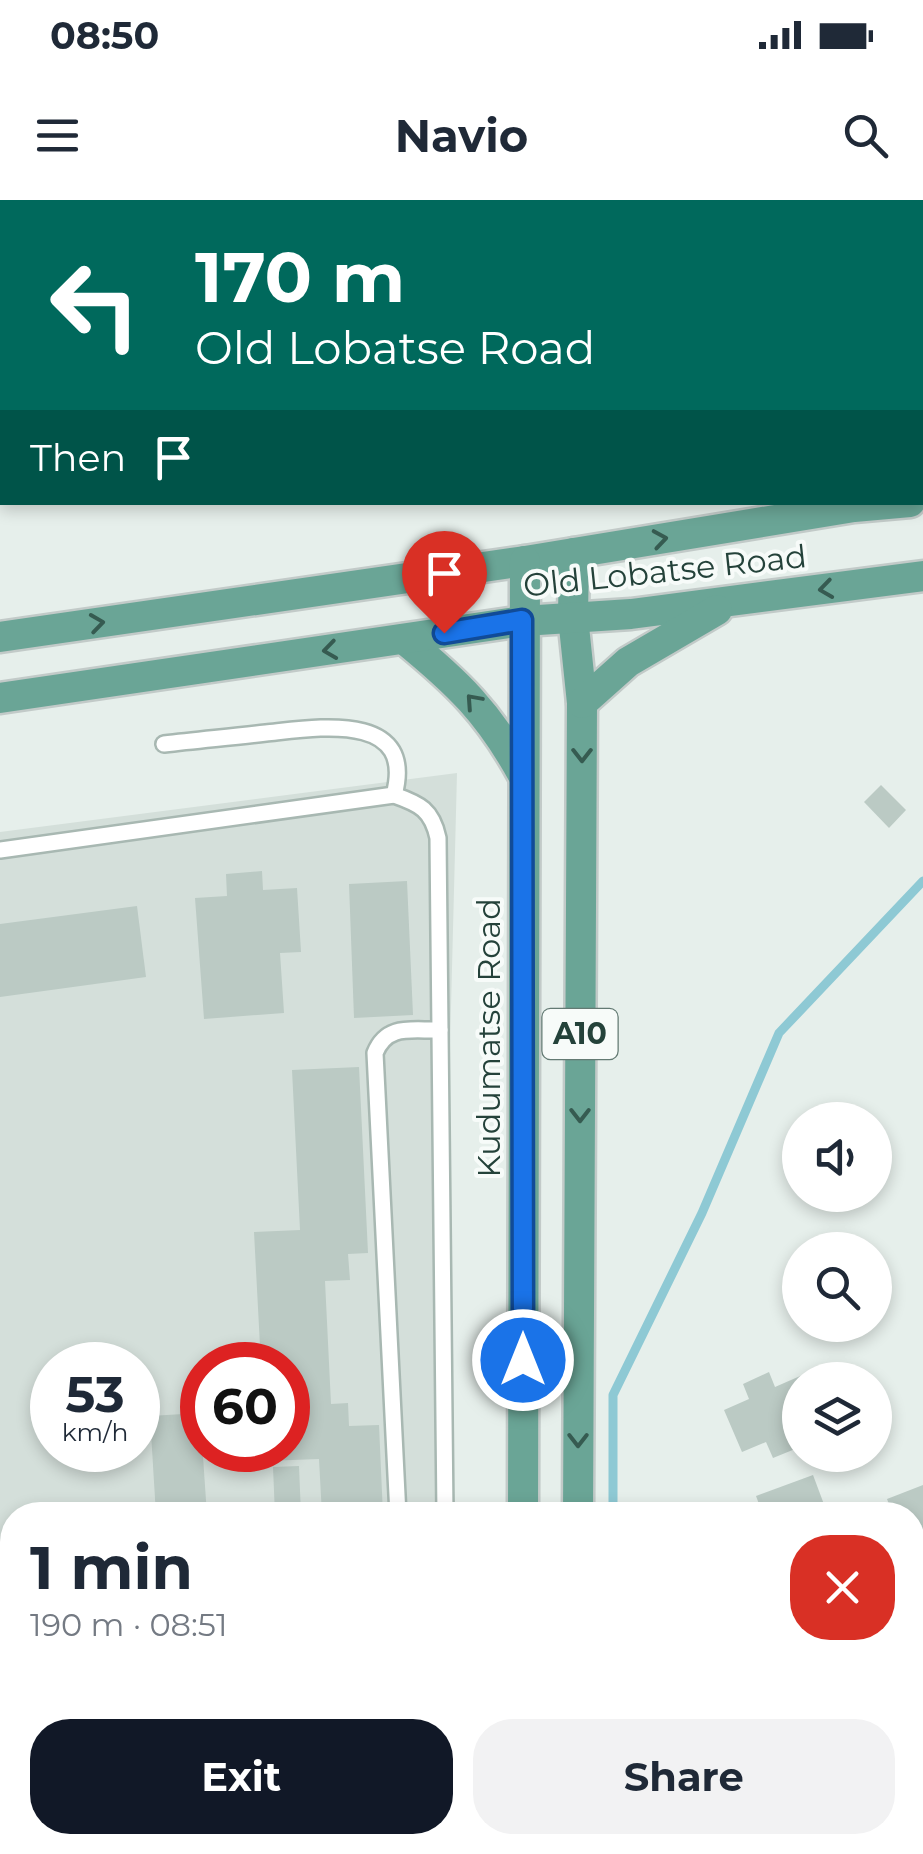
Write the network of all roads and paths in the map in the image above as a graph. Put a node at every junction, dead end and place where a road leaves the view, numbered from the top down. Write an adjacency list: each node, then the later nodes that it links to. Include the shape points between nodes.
1 (882, 505): 2 (main road, Old Lobatse Road, one-way to 1)
2 (574, 553): 3 (main road, Old Lobatse Road); 6 (main road, A10)
3 (524, 562): 7 (main road, Kudumatse Road / A10); 8 (main road, Old Lobatse Road, one-way to 3)
4 (923, 576): 5 (main road, Old Lobatse Road, one-way to 5)
5 (732, 602): 6 (main road, Old Lobatse Road); 11 (main road, via 628,662)
6 (573, 617): 7 (main road, Old Lobatse Road); 11 (main road, A10)
7 (522, 620): 9 (main road, Old Lobatse Road); 13 (main road, Kudumatse Road / A10)
8 (0, 637)
9 (404, 639): 10 (main road, Old Lobatse Road, one-way to 10); 13 (main road, A10, one-way to 9, via 482,710)
10 (0, 698)
11 (582, 703): 20 (main road, A10, one-way to 20)
12 (164, 744): 14 (lane, via 336,726 375,735 391,750 400,774)
13 (524, 778): 19 (main road, Kudumatse Road / A10)
14 (394, 795): 15 (lane); 16 (lane, via 433,817 438,838)
15 (0, 850)
16 (440, 1030): 17 (lane, via 392,1032 375,1053); 18 (lane)
17 (397, 1502)
18 (445, 1502)
19 (523, 1502)
20 (578, 1502)

